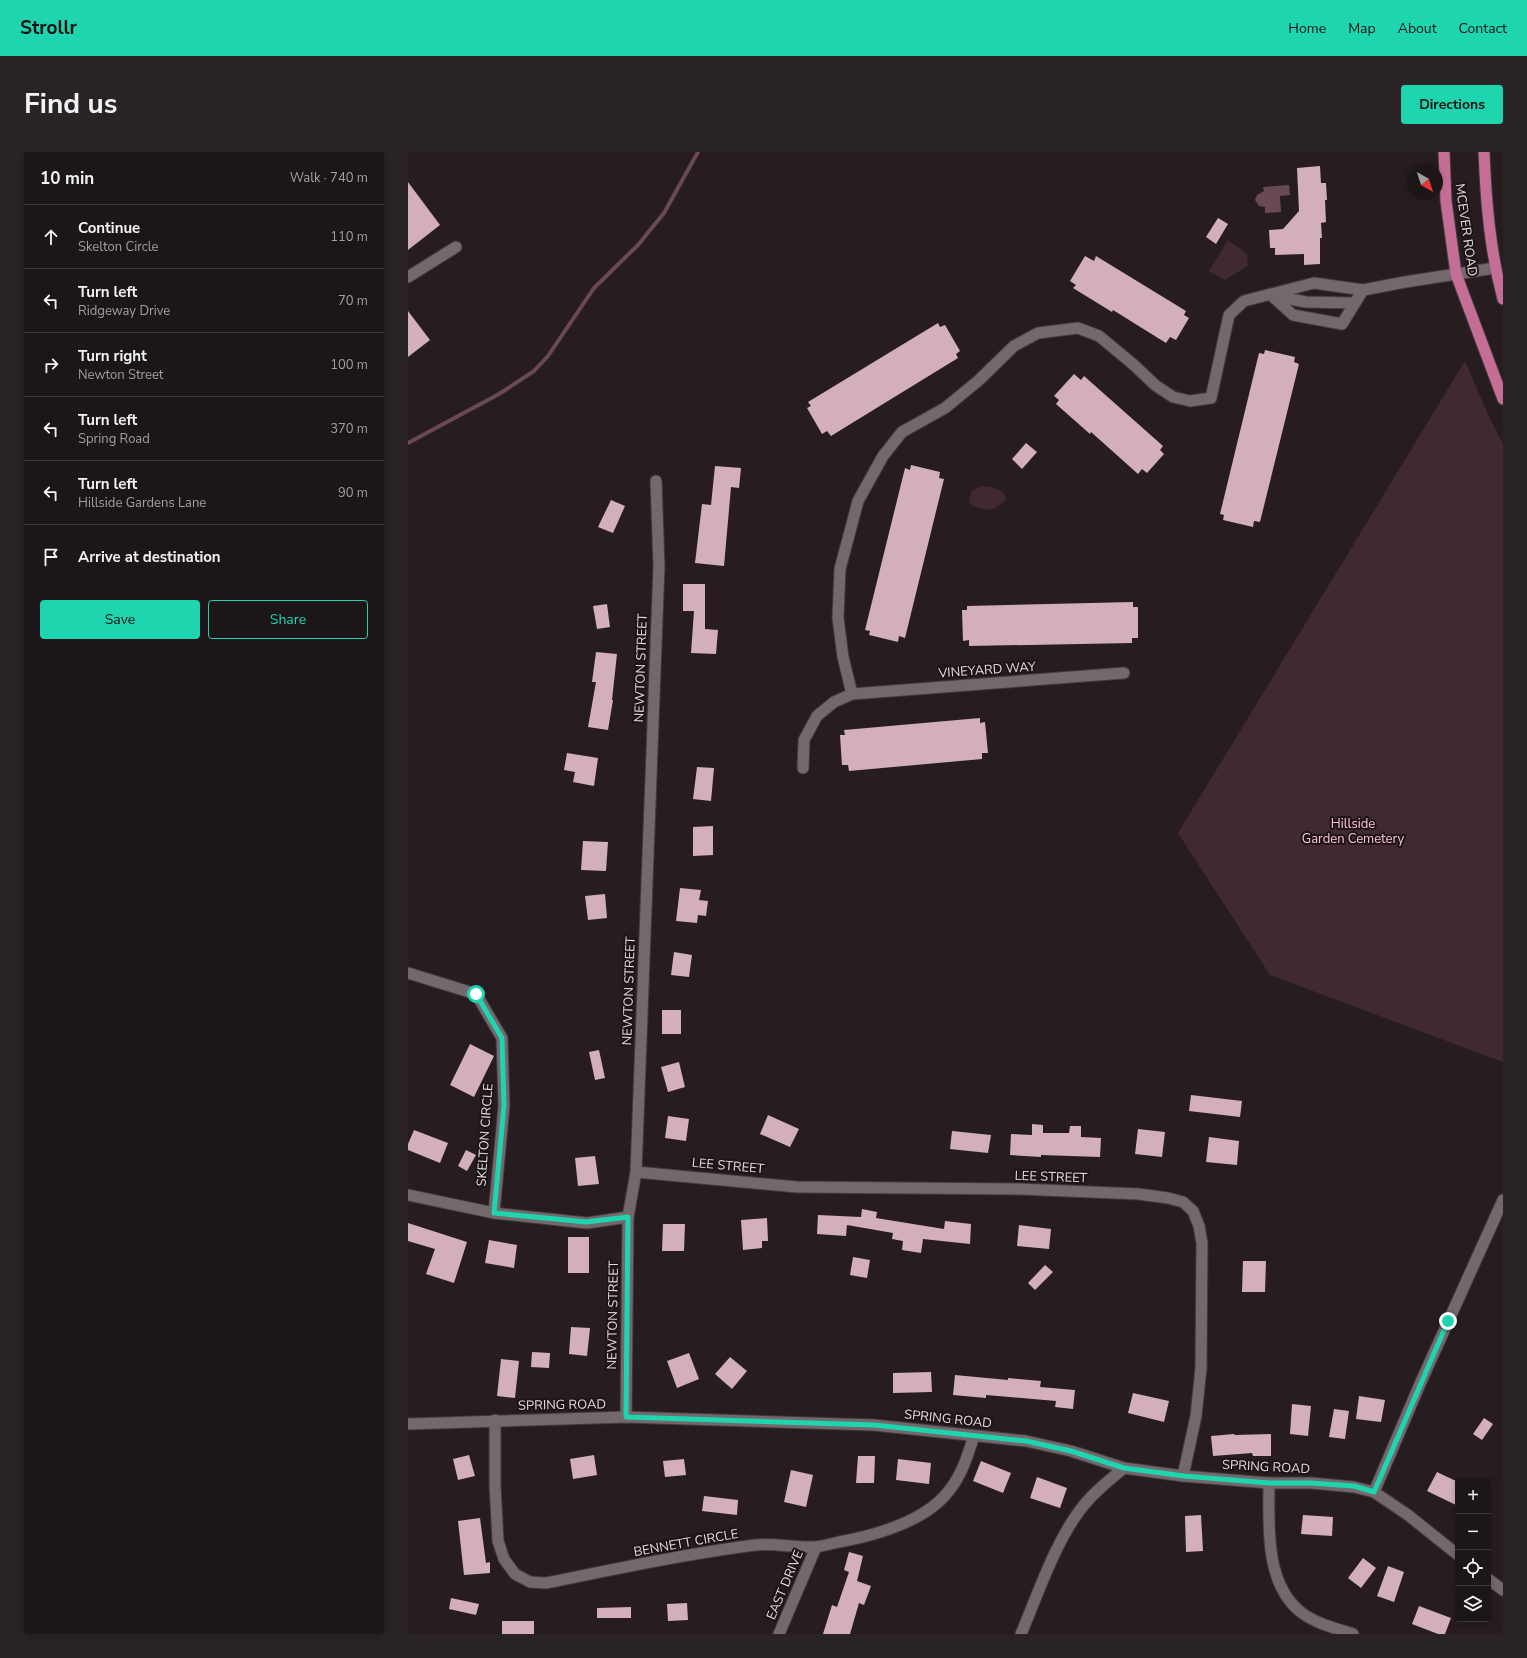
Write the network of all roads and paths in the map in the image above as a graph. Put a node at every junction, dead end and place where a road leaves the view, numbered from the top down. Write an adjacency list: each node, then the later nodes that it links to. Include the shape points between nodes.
1 (1444, 152): 5 (main road, MCEVER ROAD, via 1446,201)
2 (1484, 152): 4 (main road, MCEVER ROAD, via 1486,197)
3 (456, 247): 6 (street)
4 (1495, 268): 5 (street); 9 (main road, MCEVER ROAD)
5 (1456, 274): 7 (street); 11 (main road, MCEVER ROAD)
6 (408, 278)
7 (1363, 290): 8 (street, via 1314,283); 10 (street)
8 (1271, 296): 10 (street, via 1306,302); 10 (street, via 1294,315 1342,324); 14 (street, via 1244,302 1229,315 1211,398 1190,401 1173,397 1155,385 1099,336 1078,328 1038,333 1014,346 945,408 902,432 883,456 858,501 840,569 838,618 843,657)
9 (1503, 299)
10 (1356, 303)
11 (1503, 399)
12 (656, 482): 17 (street, NEWTON STREET, via 659,566)
13 (1124, 673): 14 (street, VINEYARD WAY)
14 (852, 694): 15 (street, VINEYARD WAY, via 834,702 817,716 804,740)
15 (803, 768)
16 (408, 973): 20 (street, SKELTON CIRCLE, via 476,994 502,1038 504,1106)
17 (636, 1172): 21 (street, NEWTON STREET); 27 (street, LEE STREET, via 797,1187 1043,1190 1138,1194 1183,1202 1193,1211 1200,1226 1202,1243 1201,1368 1196,1416)
18 (408, 1195): 20 (street)
19 (1503, 1200): 29 (street)
20 (494, 1213): 21 (street, via 586,1222)
21 (628, 1217): 22 (street, NEWTON STREET)
22 (626, 1417): 23 (street, SPRING ROAD); 25 (street, SPRING ROAD, via 874,1425)
23 (495, 1420): 24 (street, SPRING ROAD); 30 (street, BENNETT CIRCLE, via 498,1541 504,1559 515,1574 530,1582 546,1583 667,1559 757,1545)
24 (408, 1424)
25 (974, 1436): 26 (street, SPRING ROAD, via 1026,1441 1071,1451); 30 (street, BENNETT CIRCLE, via 967,1458 951,1490 920,1515 867,1537)
26 (1124, 1468): 27 (street, SPRING ROAD); 35 (street, via 1100,1487 1080,1510 1061,1539)
27 (1184, 1476): 28 (street, SPRING ROAD)
28 (1269, 1483): 29 (street, SPRING ROAD, via 1354,1486); 36 (street, via 1272,1555 1278,1579 1287,1597 1301,1612 1320,1623)
29 (1374, 1492): 31 (street, SPRING ROAD)
30 (816, 1547): 34 (street, EAST DRIVE)
31 (1455, 1553)
32 (1491, 1581): 33 (street)
33 (1503, 1590)
34 (779, 1634)
35 (1021, 1634)
36 (1353, 1634)

